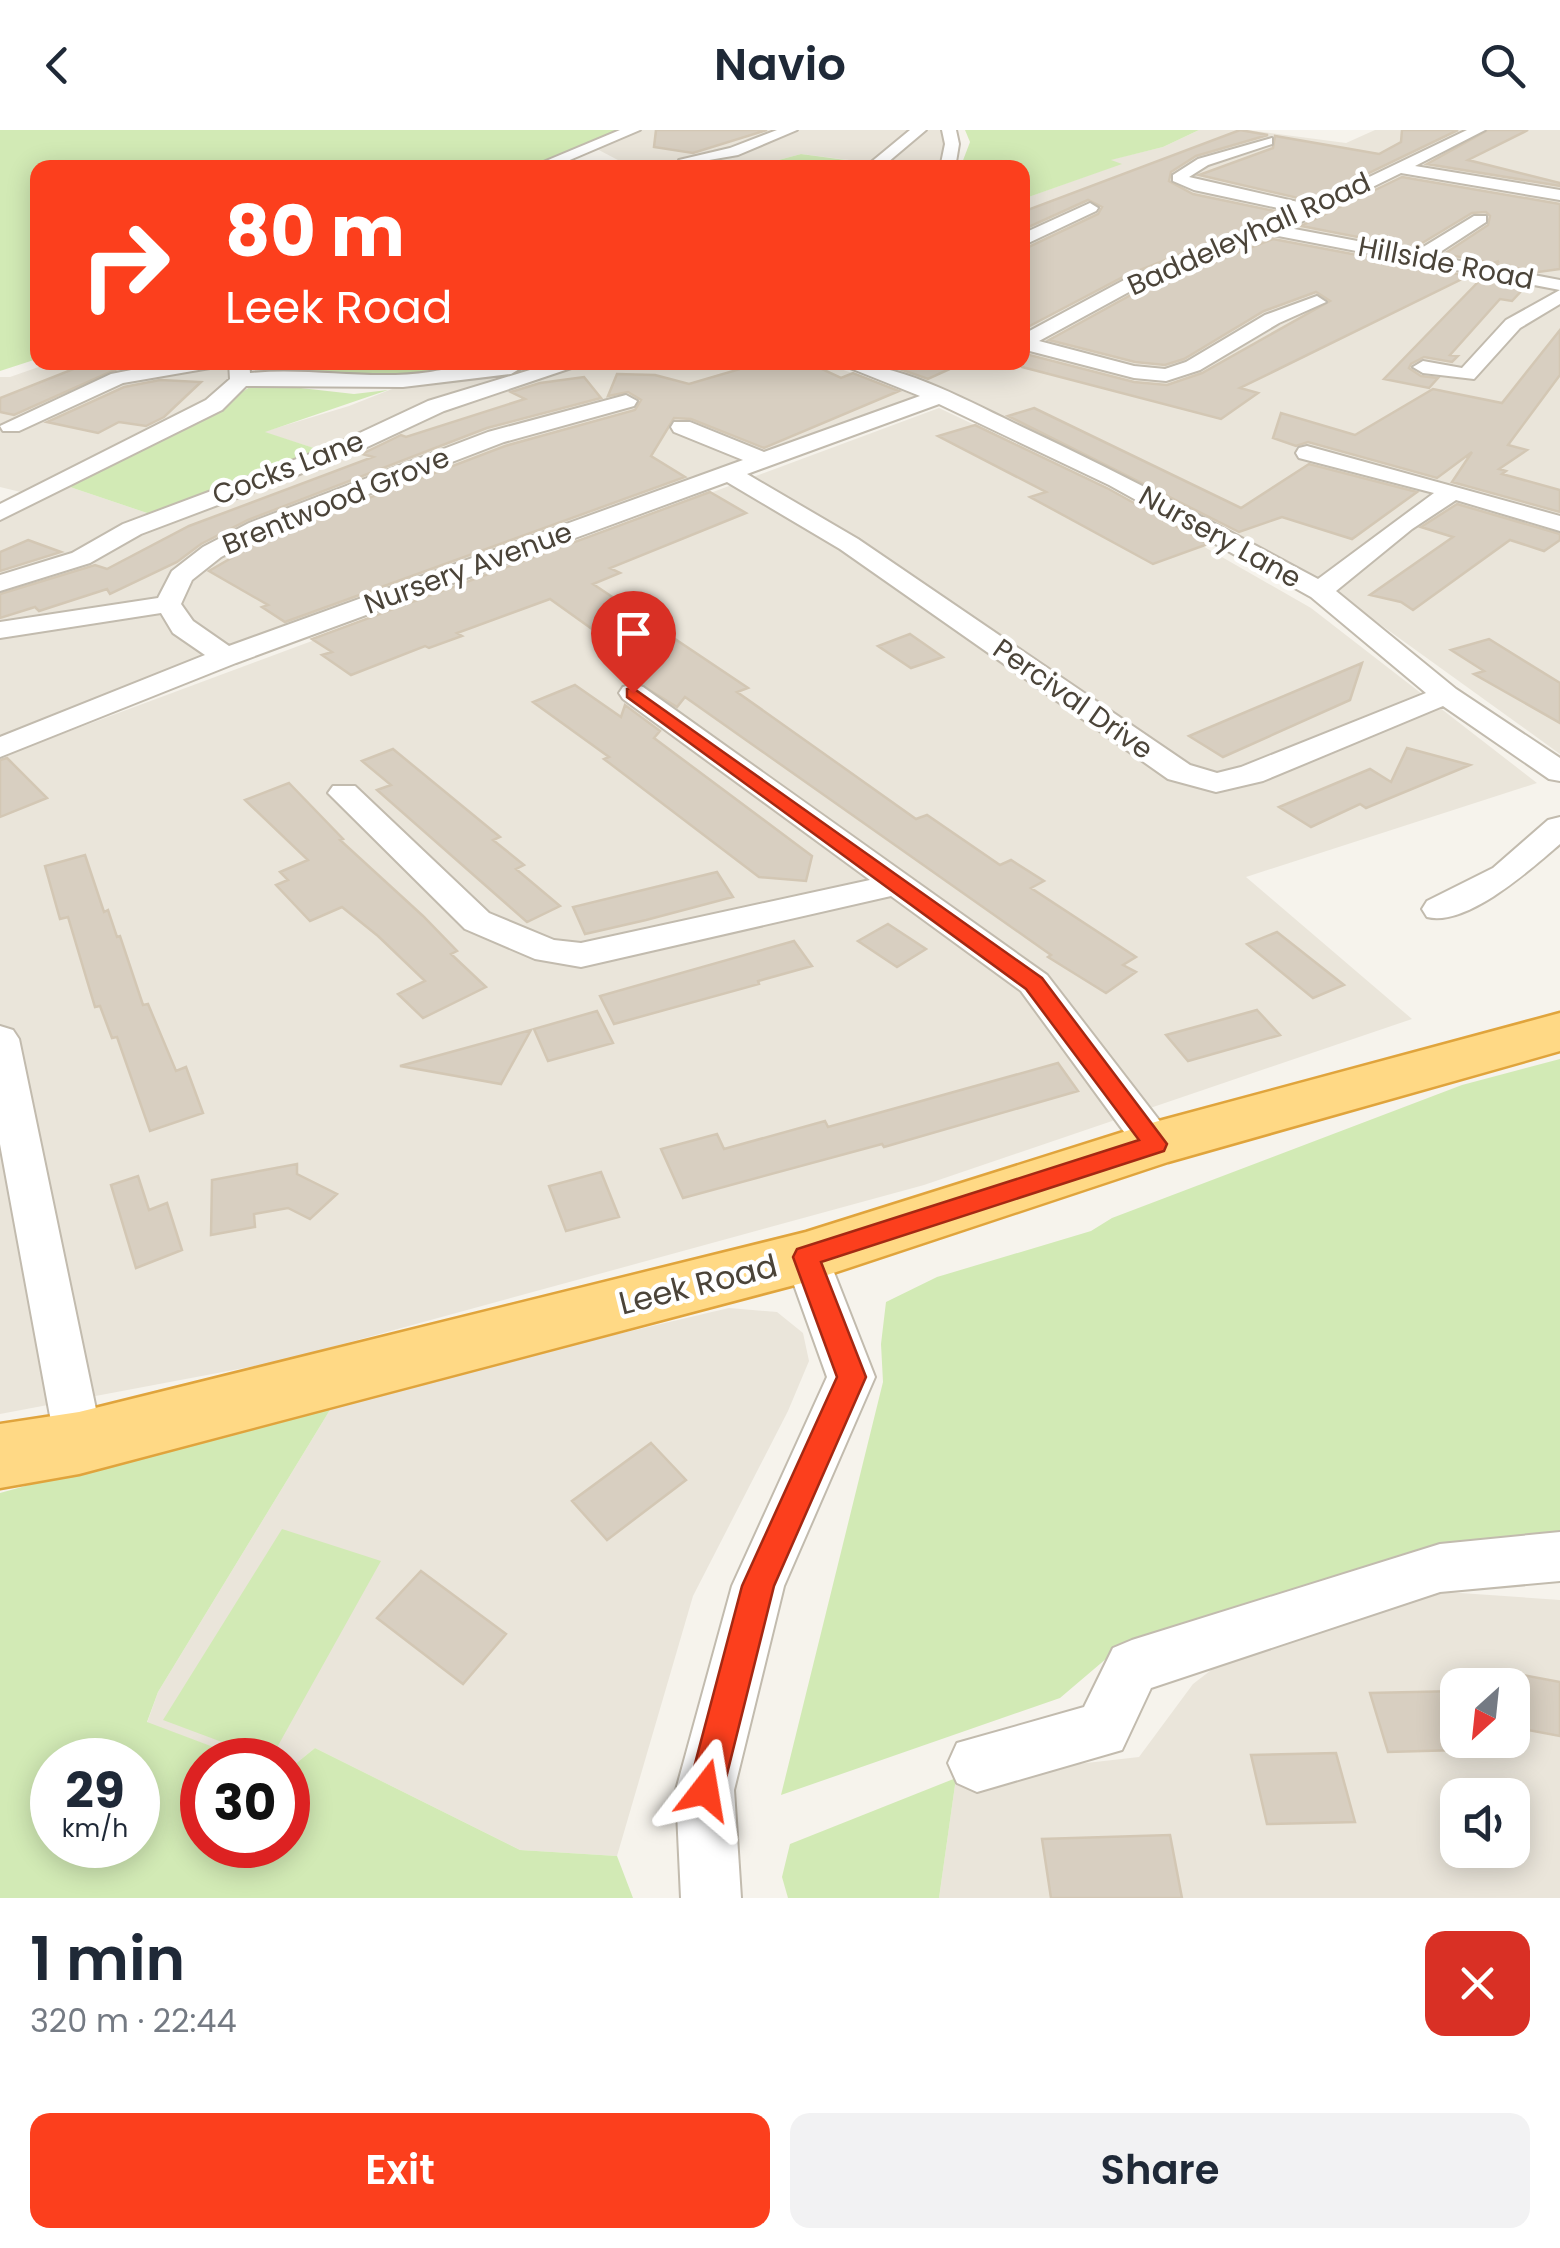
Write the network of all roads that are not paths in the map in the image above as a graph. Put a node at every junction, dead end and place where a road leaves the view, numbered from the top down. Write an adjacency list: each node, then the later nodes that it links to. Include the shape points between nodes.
1 (633, 130): 7 (street)
2 (790, 130): 8 (street, via 732,152)
3 (919, 130): 9 (street)
4 (950, 130): 10 (street)
5 (1478, 130): 11 (street, Baddeleyhall Road)
6 (1267, 140): 14 (street, via 1178,178)
7 (556, 160)
8 (686, 160)
9 (881, 160)
10 (949, 160)
11 (1399, 168): 12 (street); 14 (street, Baddeleyhall Road)
12 (1560, 195)
13 (1090, 208): 17 (street)
14 (1313, 210): 16 (street, Baddeleyhall Road)
15 (1480, 218): 18 (street)
16 (1272, 230): 18 (street, Hillside Road); 21 (street, Baddeleyhall Road, via 1132,284)
17 (1030, 237)
18 (1418, 258): 19 (street, Hillside Road)
19 (1559, 286): 23 (street, via 1467,375)
20 (1317, 302): 22 (street, via 1166,374)
21 (1030, 339)
22 (1030, 345)
23 (1423, 367)
24 (164, 370): 32 (street, via 118,378 43,418)
25 (241, 370): 38 (street, via 214,406)
26 (255, 370): 27 (street, via 342,382 406,381)
27 (463, 370)
28 (555, 370): 40 (street, Cocks Lane, via 436,406 342,450 132,529 80,558)
29 (867, 370): 30 (street, Nursery Lane)
30 (940, 396): 35 (street, Nursery Avenue); 41 (street, Nursery Lane, via 1117,480)
31 (604, 402): 42 (street, Brentwood Grove, via 258,528 180,576)
32 (11, 426)
33 (682, 428): 35 (street)
34 (1307, 453): 37 (street)
35 (762, 460): 36 (street, Nursery Avenue)
36 (728, 473): 44 (street, Nursery Avenue); 46 (street, Percival Drive, via 850,544 1179,772 1216,782 1252,774)
37 (1453, 491): 39 (street); 41 (street)
38 (0, 513)
39 (1560, 524)
40 (0, 584)
41 (1320, 592): 46 (street, Nursery Lane)
42 (168, 604): 43 (street); 44 (street, via 183,626)
43 (0, 630)
44 (226, 657): 47 (street, Nursery Avenue)
45 (633, 693): 51 (street)
46 (1446, 695): 48 (street, Nursery Lane)
47 (0, 748)
48 (1560, 772)
49 (344, 793): 51 (street, via 478,922 548,951 581,955)
50 (1560, 827): 52 (street, via 1506,875)
51 (896, 885): 55 (street, via 1034,984)
52 (1439, 909)
53 (1560, 1032): 55 (highway, Leek Road)
54 (0, 1039): 57 (street)
55 (1155, 1144): 56 (highway, Leek Road)
56 (806, 1257): 57 (highway, Leek Road); 61 (street, via 851,1377 758,1586 705,1790)
57 (79, 1444): 58 (highway, Leek Road)
58 (0, 1456)
59 (1560, 1556): 60 (street, via 1440,1568 1193,1645 1132,1667 1102,1730)
60 (977, 1763)
61 (711, 1898)

